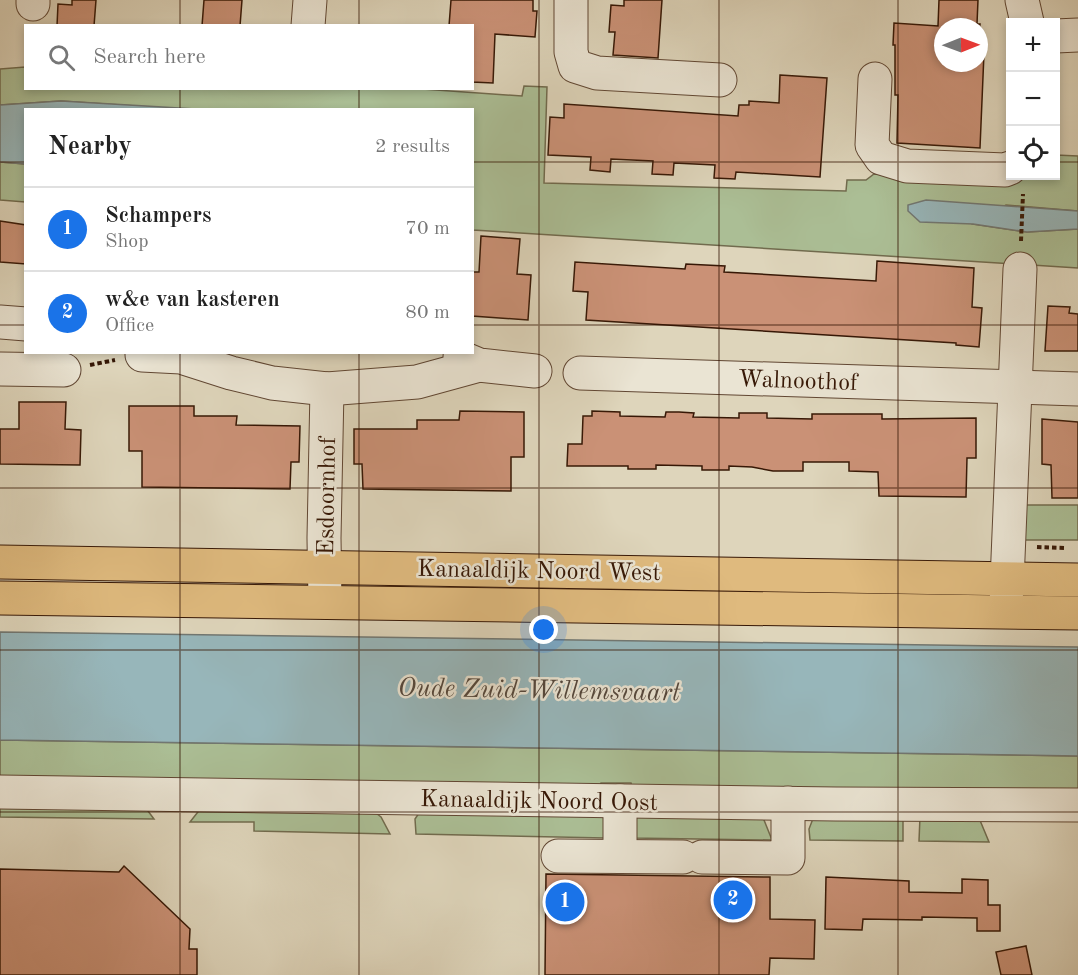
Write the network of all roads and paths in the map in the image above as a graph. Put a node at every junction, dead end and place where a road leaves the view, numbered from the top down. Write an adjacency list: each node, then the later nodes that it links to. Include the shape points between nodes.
1 (310, 0): 5 (street)
2 (571, 0): 8 (street, via 571,52 575,66 597,74)
3 (1022, 0): 4 (street)
4 (1026, 18)
5 (308, 24)
6 (1078, 35): 7 (street)
7 (1060, 36)
8 (720, 80)
9 (875, 80): 10 (street, via 872,145 880,158 907,166)
10 (1006, 170)
11 (1023, 200): 12 (path)
12 (1021, 255): 23 (street)
13 (0, 322): 14 (street)
14 (24, 324)
15 (453, 354): 18 (street)
16 (142, 355): 17 (street); 20 (path)
17 (186, 355): 24 (street, via 231,373)
18 (479, 365): 21 (street); 24 (street, via 417,382)
19 (0, 369): 20 (street)
20 (64, 369)
21 (535, 371)
22 (580, 373): 23 (street, Walnoothof)
23 (1015, 387): 25 (street, Walnoothof); 26 (street)
24 (327, 389): 29 (street, Esdoornhof)
25 (1078, 389)
26 (1008, 547): 27 (path); 30 (street)
27 (1066, 548)
28 (0, 562): 29 (main road, Kanaaldijk Noord West)
29 (325, 566): 30 (main road, Kanaaldijk Noord West); 33 (street, Esdoornhof)
30 (1007, 579): 31 (main road, Kanaaldijk Noord West); 34 (street)
31 (1078, 580)
32 (0, 598): 33 (main road, Kanaaldijk Noord West)
33 (325, 602): 34 (main road, Kanaaldijk Noord West)
34 (1005, 611): 35 (main road, Kanaaldijk Noord West)
35 (1078, 613)
36 (0, 792): 37 (street, Kanaaldijk Noord Oost)
37 (620, 801): 38 (street, Kanaaldijk Noord Oost); 41 (street)
38 (788, 803): 39 (street, Kanaaldijk Noord Oost); 41 (street, via 788,858)
39 (1078, 805)
40 (558, 856): 41 (street)
41 (620, 856)

